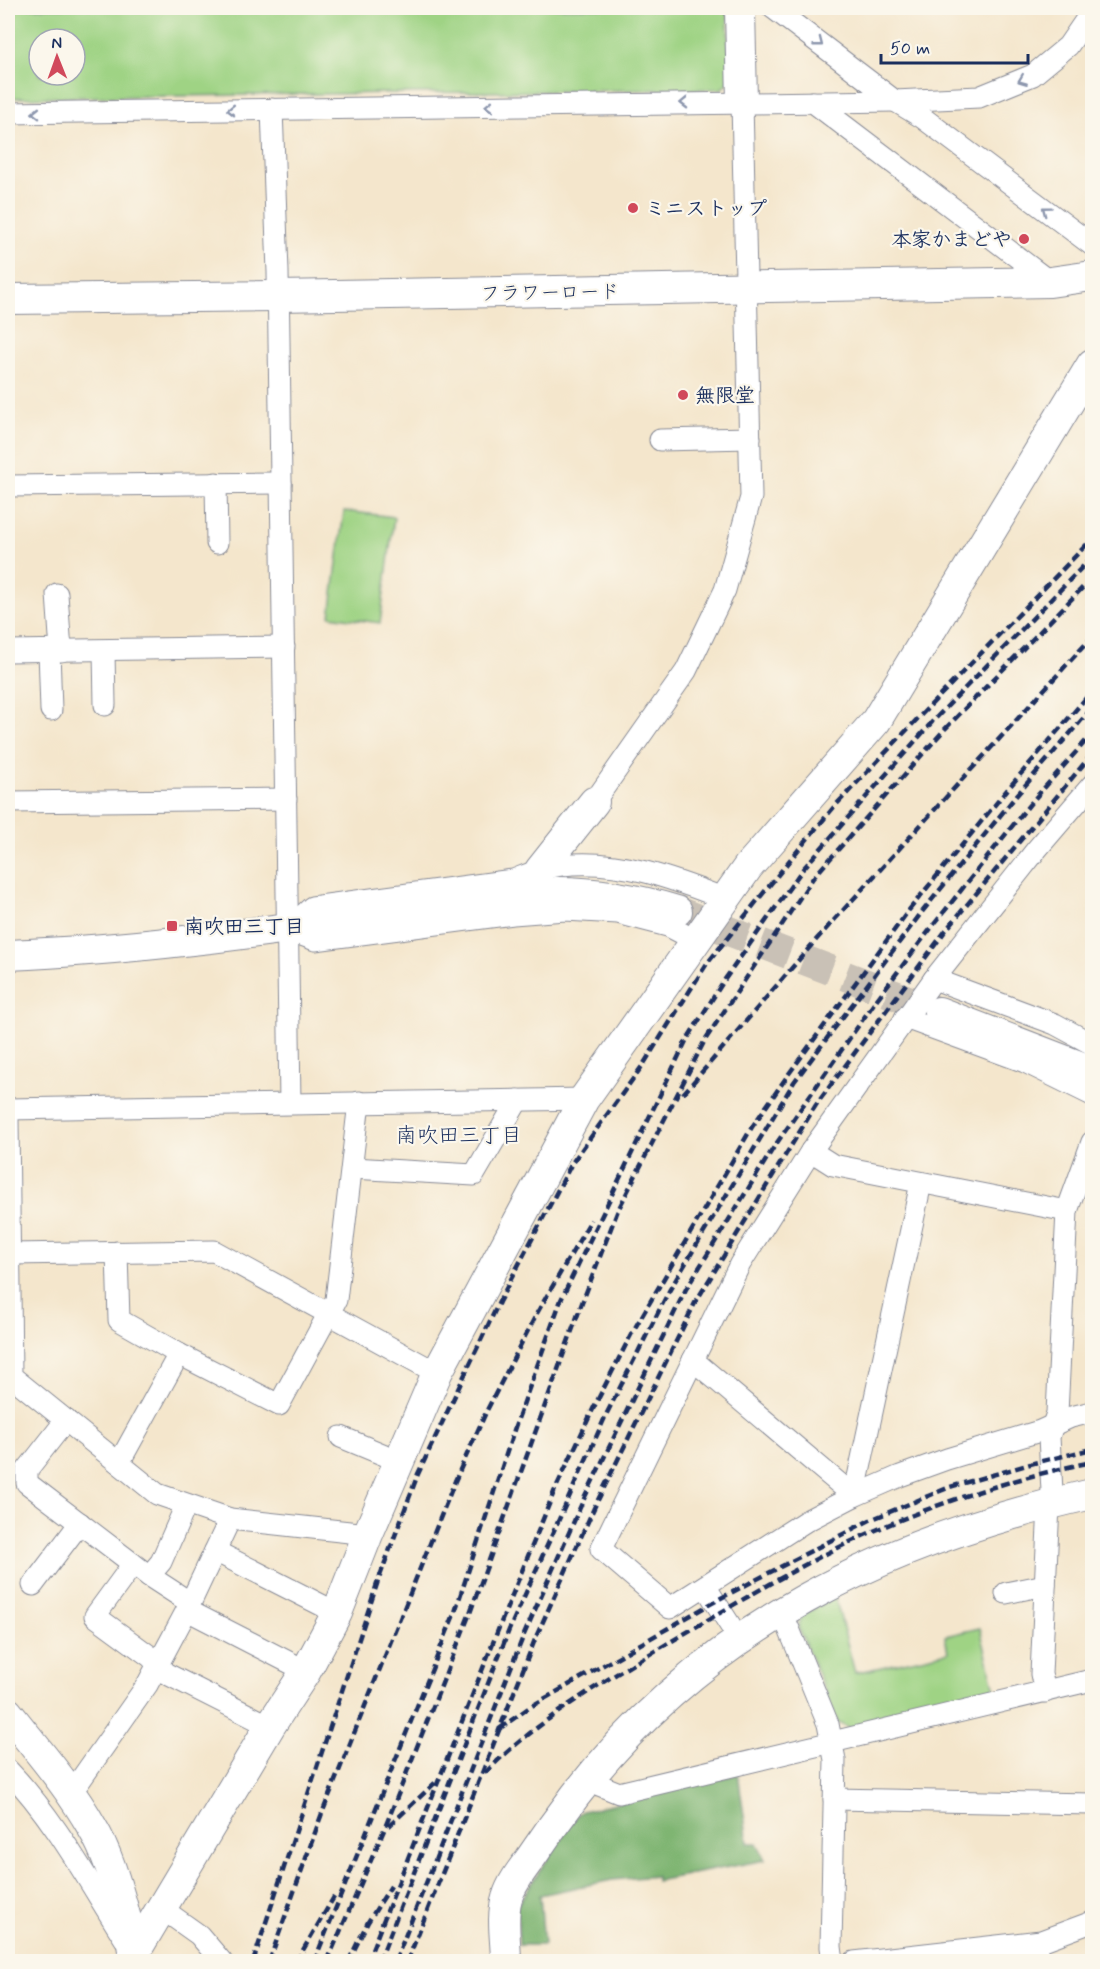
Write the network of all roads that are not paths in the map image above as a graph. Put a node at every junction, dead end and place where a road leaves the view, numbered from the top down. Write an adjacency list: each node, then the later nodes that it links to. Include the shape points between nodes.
1 (740, 8): 6 (street)
2 (773, 8): 5 (street, one-way to 5)
3 (1084, 8): 4 (street)
4 (1092, 12): 5 (street, one-way to 5, via 1068,46 1033,75 979,97)
5 (895, 101): 7 (street); 10 (street, one-way to 5)
6 (742, 102): 7 (street); 8 (street, one-way to 8); 13 (street)
7 (813, 102): 12 (street)
8 (272, 109): 9 (street, one-way to 9); 14 (street)
9 (8, 113)
10 (1092, 245)
11 (1092, 276): 12 (street, フラワーロード)
12 (1050, 282): 13 (street, フラワーロード)
13 (746, 288): 14 (street, フラワーロード); 17 (street)
14 (278, 296): 15 (street, フラワーロード); 20 (street)
15 (8, 299)
16 (1092, 364): 35 (street, via 876,721 748,867)
17 (750, 438): 18 (street); 33 (street, via 751,497 725,590 686,671)
18 (660, 440)
19 (216, 483): 20 (street); 21 (street); 22 (street)
20 (281, 483): 24 (street)
21 (8, 486)
22 (217, 543)
23 (57, 594): 26 (street)
24 (284, 647): 27 (street); 31 (street)
25 (8, 651): 26 (street)
26 (55, 651): 27 (street); 29 (street)
27 (104, 651): 28 (street)
28 (105, 705)
29 (51, 710)
30 (1092, 785): 40 (street)
31 (286, 799): 32 (street); 37 (street)
32 (8, 802)
33 (594, 802): 34 (street)
34 (540, 870): 35 (street, via 562,865 618,867 654,874); 37 (street, via 513,879 312,907)
35 (725, 899): 38 (street)
36 (677, 911): 37 (street, via 614,895 557,892)
37 (287, 929): 38 (street, via 315,940 566,909 618,913 668,926); 39 (street, via 81,952); 49 (street)
38 (695, 940): 46 (street)
39 (8, 955)
40 (934, 979): 42 (street); 43 (street, via 1055,1024)
41 (939, 1012): 44 (street)
42 (905, 1018): 45 (street, via 1025,1062); 53 (street)
43 (1092, 1044)
44 (1092, 1071)
45 (1092, 1095)
46 (584, 1099): 47 (street); 63 (street)
47 (518, 1100): 48 (street); 54 (street, via 474,1175)
48 (359, 1102): 49 (street); 54 (street)
49 (290, 1103): 50 (street)
50 (8, 1108)
51 (8, 1119): 58 (street)
52 (1092, 1142): 56 (street)
53 (811, 1151): 55 (street, via 833,1165); 62 (street, via 740,1264)
54 (352, 1168): 59 (street, via 336,1300)
55 (921, 1183): 56 (street); 71 (street)
56 (1067, 1211): 66 (street, via 1057,1413)
57 (117, 1252): 58 (street); 59 (street, via 214,1251); 61 (street, via 119,1320)
58 (10, 1254): 60 (street)
59 (328, 1314): 61 (street, via 279,1405); 63 (street)
60 (9, 1326): 65 (street, via 11,1376)
61 (179, 1354): 69 (street)
62 (693, 1360): 71 (street); 81 (street, via 601,1549 670,1608)
63 (437, 1373): 68 (street)
64 (1092, 1412): 66 (street)
65 (66, 1420): 69 (street); 75 (street, via 27,1470 27,1483)
66 (1052, 1426): 71 (street, via 910,1473); 73 (street)
67 (341, 1437): 68 (street)
68 (399, 1461): 76 (street)
69 (119, 1463): 72 (street, via 157,1494)
70 (1092, 1494): 73 (street)
71 (854, 1496): 81 (street, via 806,1521)
72 (186, 1505): 74 (street); 78 (street, via 161,1562)
73 (1049, 1505): 80 (street); 84 (street, via 921,1543)
74 (230, 1519): 76 (street); 77 (street)
75 (80, 1523): 78 (street); 79 (street)
76 (368, 1534): 85 (street)
77 (215, 1551): 83 (street); 85 (street)
78 (141, 1570): 83 (street); 87 (street, via 95,1616)
79 (33, 1585)
80 (1045, 1585): 82 (street); 90 (street, via 1041,1674)
81 (705, 1586): 86 (street)
82 (1006, 1593)
83 (188, 1606): 87 (street); 88 (street)
84 (782, 1612): 86 (street); 93 (street, via 828,1724)
85 (337, 1613): 88 (street)
86 (739, 1639): 95 (street, via 675,1690)
87 (158, 1665): 92 (street, via 165,1673); 96 (street, via 79,1782)
88 (306, 1671): 92 (street)
89 (1092, 1680): 90 (street)
90 (1045, 1692): 93 (street)
91 (8, 1713): 96 (street)
92 (270, 1726): 99 (street)
93 (832, 1743): 95 (street, via 619,1793); 97 (street)
94 (8, 1770): 101 (street, via 39,1805 74,1856)
95 (587, 1780): 103 (street, via 510,1890 506,1906)
96 (68, 1788): 101 (street, via 111,1866)
97 (834, 1799): 98 (street); 104 (street)
98 (1092, 1804)
99 (161, 1908): 101 (street); 102 (street, via 199,1935)
100 (1092, 1922): 105 (street, via 1041,1941)
101 (132, 1959)
102 (222, 1962)
103 (506, 1962)
104 (833, 1962)
105 (854, 1962)

